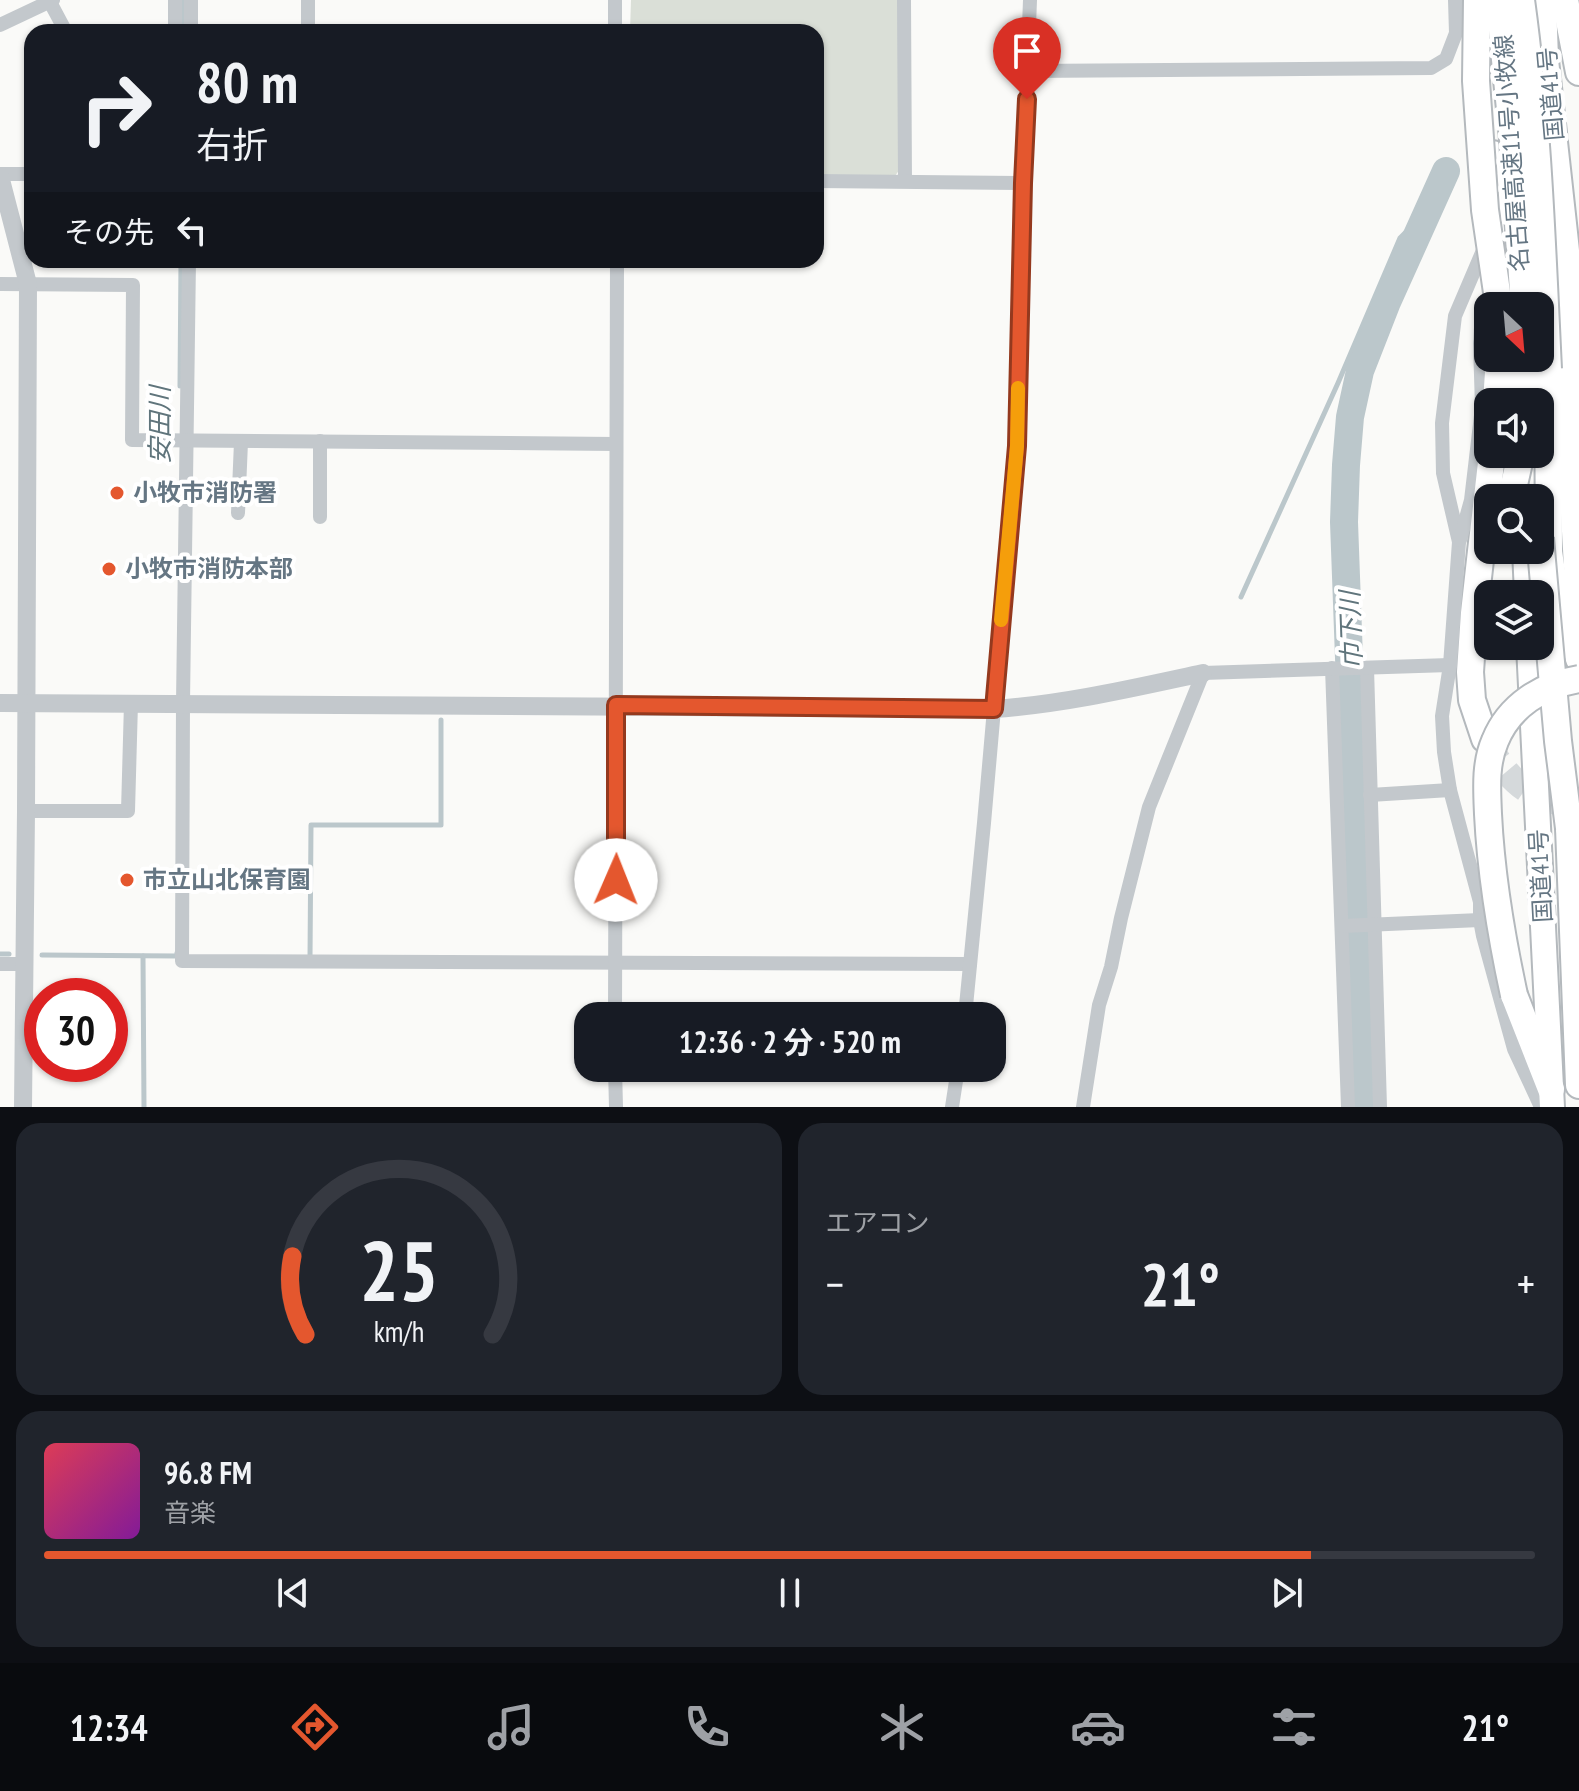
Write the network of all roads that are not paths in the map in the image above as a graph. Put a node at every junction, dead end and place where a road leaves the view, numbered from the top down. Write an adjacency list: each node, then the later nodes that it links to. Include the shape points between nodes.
1 (175, 0): 15 (street)
2 (191, 0): 16 (street)
3 (308, 0): 17 (street)
4 (615, 0): 18 (street)
5 (904, 0): 25 (street)
6 (1030, 0): 20 (street)
7 (1455, 0): 20 (street, via 1456,33 1446,59 1431,68)
8 (1477, 0): 27 (highway); 33 (highway, bridge, via 1476,81)
9 (1499, 0): 35 (highway, 名古屋高速11号小牧線, bridge)
10 (1521, 0): 36 (highway, bridge, via 1537,143)
11 (1544, 0): 28 (highway, 国道41号, via 1546,60)
12 (1565, 0): 21 (highway)
13 (52, 1): 14 (street); 19 (street)
14 (62, 24)
15 (175, 24)
16 (191, 24)
17 (308, 24)
18 (615, 24)
19 (0, 25)
20 (1028, 71): 26 (street)
21 (1579, 72)
22 (24, 174): 23 (street)
23 (0, 175): 32 (street)
24 (824, 181): 25 (street)
25 (905, 181): 26 (street)
26 (1023, 183): 65 (street, via 1017,446)
27 (1499, 213): 34 (highway); 48 (street, via 1455,316 1445,392 1443,473)
28 (1573, 260): 39 (highway, 国道41号)
29 (189, 268): 40 (street)
30 (617, 268): 43 (street)
31 (0, 284): 32 (street)
32 (28, 284): 40 (street, via 133,285 132,440); 61 (street)
33 (1497, 292)
34 (1506, 292)
35 (1523, 292)
36 (1538, 292)
37 (1486, 372): 48 (street, via 1471,500)
38 (1539, 372): 53 (highway, via 1549,552)
39 (1576, 425): 44 (highway, 国道41号)
40 (181, 440): 42 (street); 63 (street)
41 (320, 441): 42 (street); 43 (street); 47 (street)
42 (241, 442): 46 (street)
43 (616, 444): 64 (street)
44 (1575, 464): 51 (highway, 国道41号)
45 (1491, 468): 50 (highway)
46 (238, 513)
47 (320, 517)
48 (1459, 542): 55 (street)
49 (1542, 564): 81 (highway, bridge, via 1569,828)
50 (1483, 580)
51 (1579, 619)
52 (1474, 652): 66 (highway, via 1472,700)
53 (1579, 659)
54 (1530, 660): 82 (highway, 国道41号)
55 (1450, 665): 57 (street); 67 (street, via 1442,716)
56 (1332, 668): 57 (street); 58 (street); 72 (street)
57 (1367, 668): 68 (street)
58 (1203, 673): 65 (street, via 1071,701); 86 (street, via 1149,807 1099,1005)
59 (1579, 679): 82 (highway, bridge, via 1551,686 1512,712 1488,764 1490,848 1501,932 1514,995)
60 (0, 703): 61 (street)
61 (25, 703): 62 (street); 69 (street)
62 (131, 703): 63 (street); 69 (street, via 128,811)
63 (183, 703): 64 (street); 73 (street, via 182,961)
64 (616, 705): 65 (street); 73 (street)
65 (994, 709): 76 (street)
66 (1482, 732)
67 (1450, 790): 68 (street); 70 (street, via 1480,902)
68 (1370, 795): 71 (street)
69 (26, 811): 75 (street)
70 (1480, 920): 71 (street); 82 (street, via 1514,1049)
71 (1375, 924): 72 (street); 88 (street)
72 (1342, 926): 87 (street)
73 (615, 962): 76 (street); 77 (street)
74 (0, 964): 75 (street)
75 (25, 964): 83 (street)
76 (970, 964): 78 (street)
77 (615, 1002)
78 (966, 1002)
79 (615, 1082): 84 (street)
80 (956, 1082): 85 (street)
81 (1579, 1085)
82 (1548, 1101)
83 (23, 1107)
84 (616, 1107)
85 (952, 1107)
86 (1083, 1107)
87 (1348, 1107)
88 (1380, 1107)

